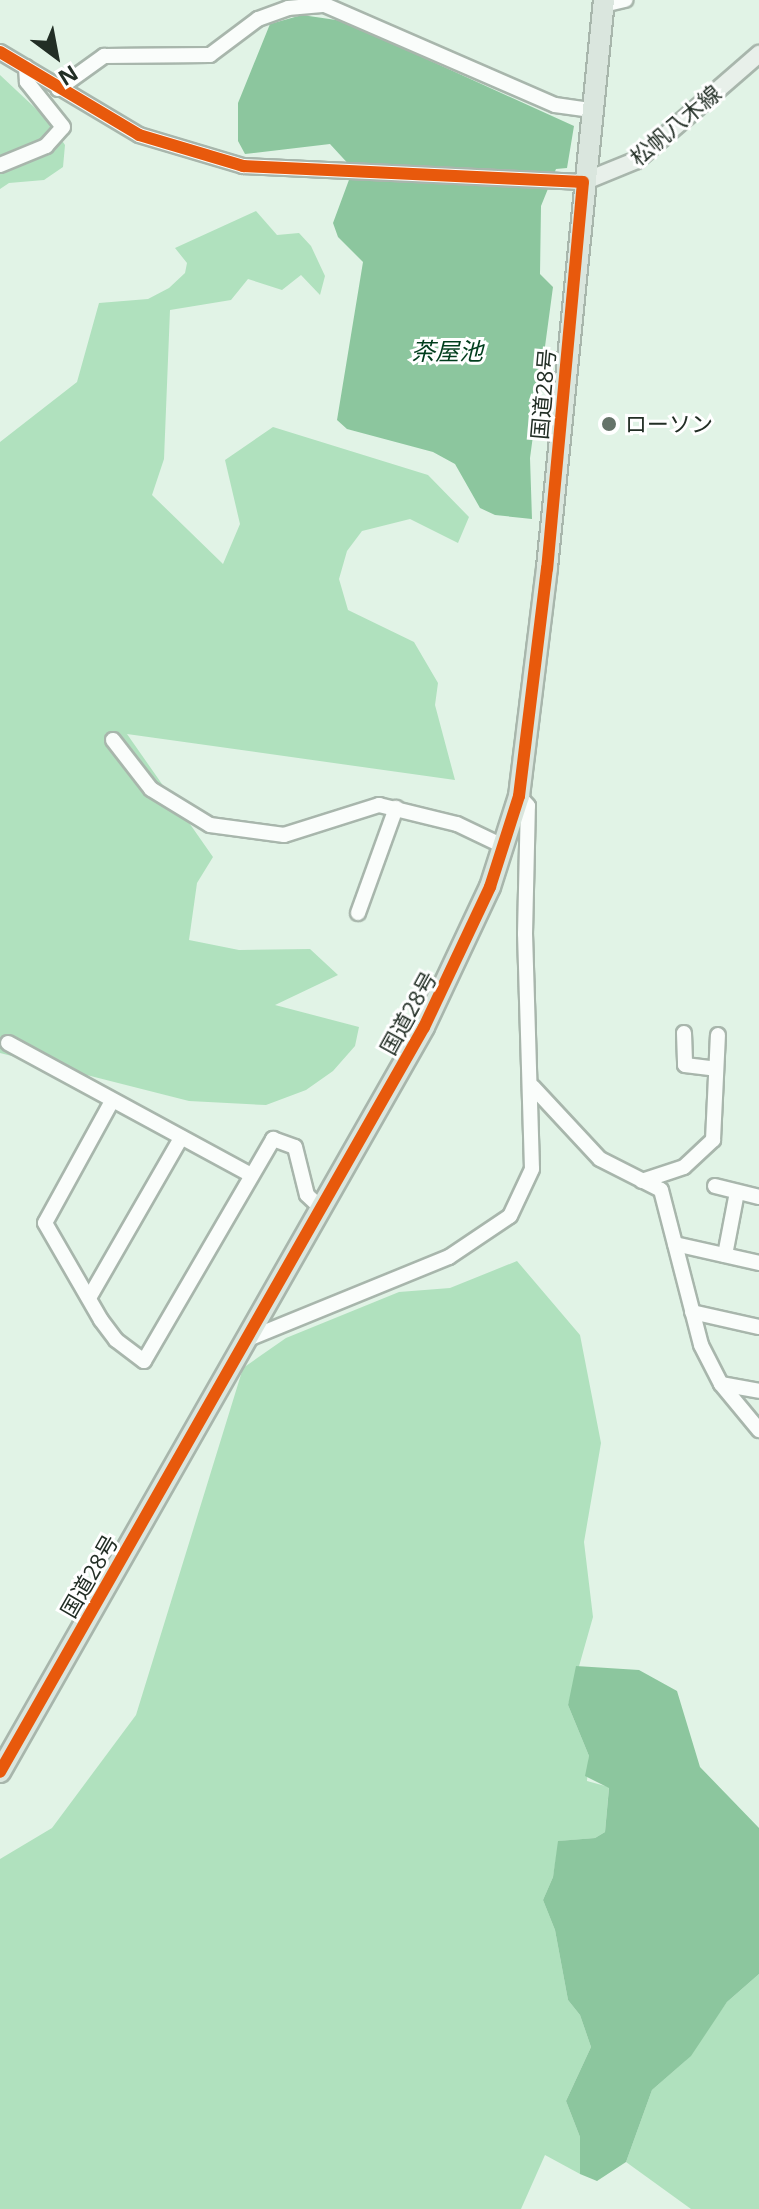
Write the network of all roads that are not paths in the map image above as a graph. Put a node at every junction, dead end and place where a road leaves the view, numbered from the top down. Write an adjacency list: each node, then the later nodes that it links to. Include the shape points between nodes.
1 (625, 0): 2 (street)
2 (604, 2): 7 (highway, 国道28号)
3 (0, 52): 5 (street)
4 (759, 54): 9 (main road, 松帆八木線, via 637,160 614,174)
5 (26, 67): 6 (street); 8 (street, via 27,82 63,127 46,146)
6 (58, 89): 7 (street, via 104,56 210,55 258,19 288,8 325,5 555,105); 9 (street, via 139,135 243,166)
7 (590, 110): 9 (highway, 国道28号)
8 (0, 165)
9 (583, 182): 11 (highway, 国道28号, via 547,568)
10 (113, 740): 12 (street, via 151,789 210,825 284,835 379,805)
11 (519, 796): 13 (highway, 国道28号); 19 (street, via 528,806 525,934)
12 (396, 808): 13 (street, via 457,824); 14 (street)
13 (503, 846): 27 (highway, 国道28号, via 449,981)
14 (358, 913)
15 (684, 1033): 18 (street, via 685,1065)
16 (718, 1035): 18 (street)
17 (8, 1043): 20 (street)
18 (716, 1069): 23 (street, via 713,1140 684,1167)
19 (533, 1087): 23 (street, via 600,1159); 34 (street, via 532,1169 510,1216 449,1257)
20 (112, 1101): 21 (street); 31 (street, via 45,1223)
21 (181, 1138): 22 (street); 31 (street)
22 (251, 1175): 27 (street, via 273,1139 281,1138 295,1147 307,1195); 31 (street, via 144,1361 116,1340)
23 (642, 1181): 28 (street, via 661,1190)
24 (715, 1186): 25 (street)
25 (737, 1192): 26 (street); 29 (street)
26 (759, 1197)
27 (321, 1208): 34 (highway, 国道28号)
28 (675, 1244): 29 (street); 32 (street)
29 (725, 1255): 30 (street)
30 (759, 1263)
31 (89, 1298)
32 (692, 1312): 33 (street); 35 (street)
33 (759, 1327)
34 (248, 1339): 38 (highway, 国道28号)
35 (721, 1384): 36 (street); 37 (street)
36 (759, 1391)
37 (759, 1430)
38 (0, 1772)

